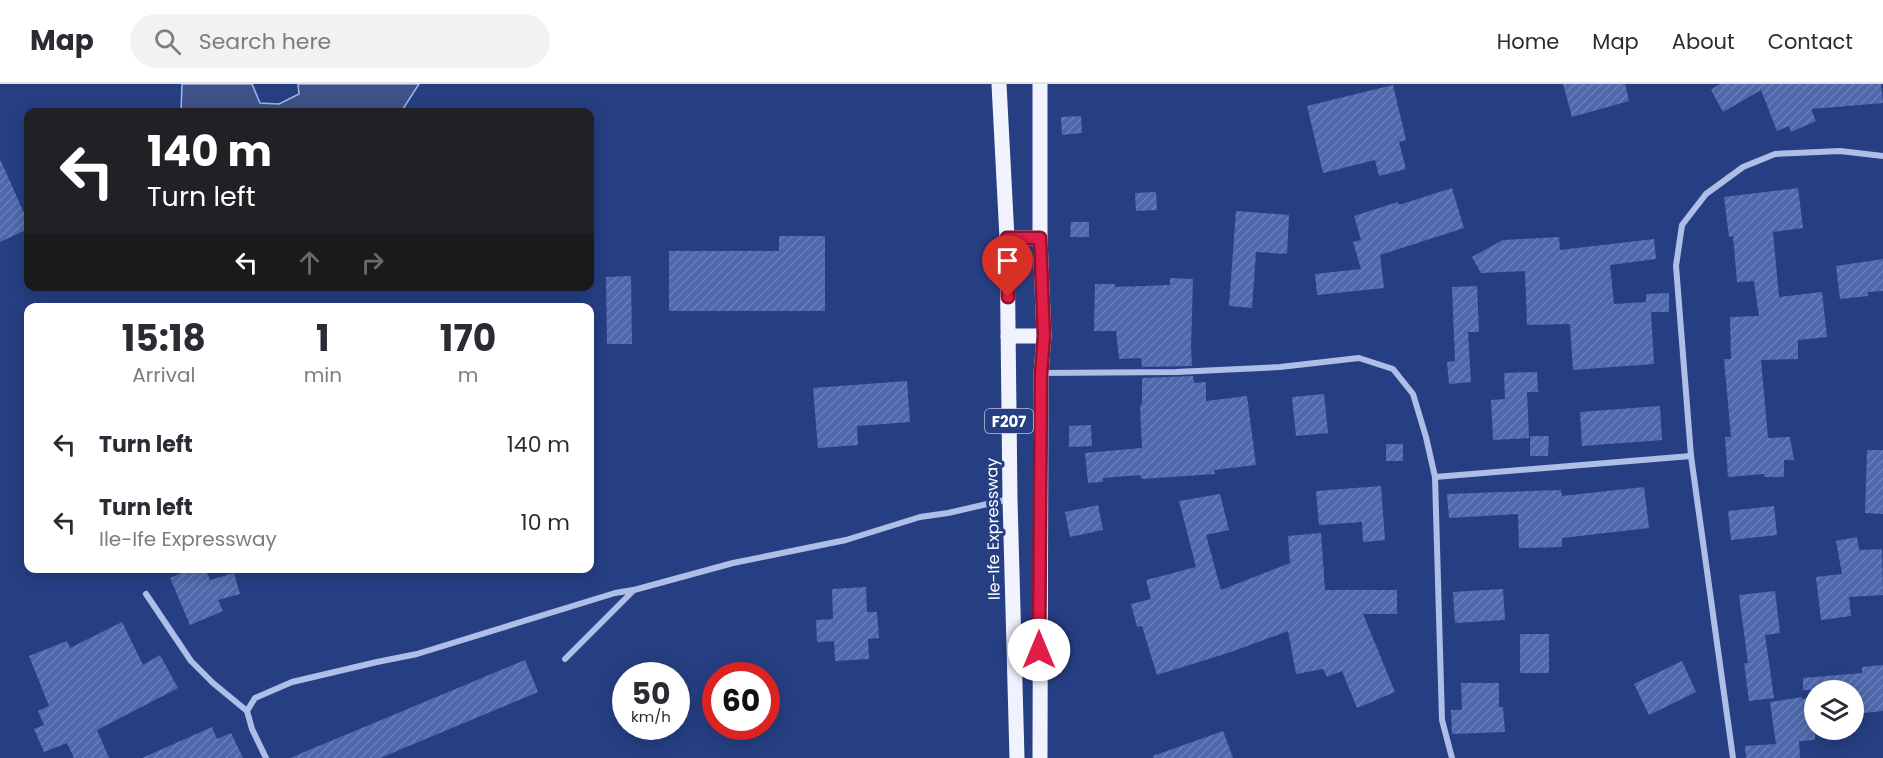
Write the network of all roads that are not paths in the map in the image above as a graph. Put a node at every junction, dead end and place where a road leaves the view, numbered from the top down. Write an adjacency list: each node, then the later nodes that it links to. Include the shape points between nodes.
1 (999, 84): 4 (main road, Ile-Ife Expressway / F207)
2 (1040, 84): 5 (main road, F207)
3 (1883, 156): 9 (street, via 1840,151 1775,154 1743,168 1706,194 1683,225 1676,266)
4 (1007, 238): 5 (main road); 6 (main road, Ile-Ife Expressway / F207)
5 (1040, 238): 7 (main road, F207)
6 (1008, 336): 7 (main road); 11 (main road, Ile-Ife Expressway / F207)
7 (1044, 336): 8 (main road, F207)
8 (1041, 374): 10 (street, via 1268,368 1359,358 1393,369 1413,394); 18 (main road, F207)
9 (1691, 456): 10 (street); 20 (street)
10 (1436, 477): 19 (street, via 1442,720)
11 (1010, 499): 12 (street, via 920,517 846,540 733,563); 17 (main road, Ile-Ife Expressway / F207)
12 (634, 590): 14 (street); 15 (street, via 615,592 417,654 292,682 255,698)
13 (146, 594): 15 (street, via 191,661)
14 (565, 660)
15 (247, 711): 16 (street)
16 (266, 758)
17 (1017, 758)
18 (1040, 758)
19 (1452, 758)
20 (1733, 758)

